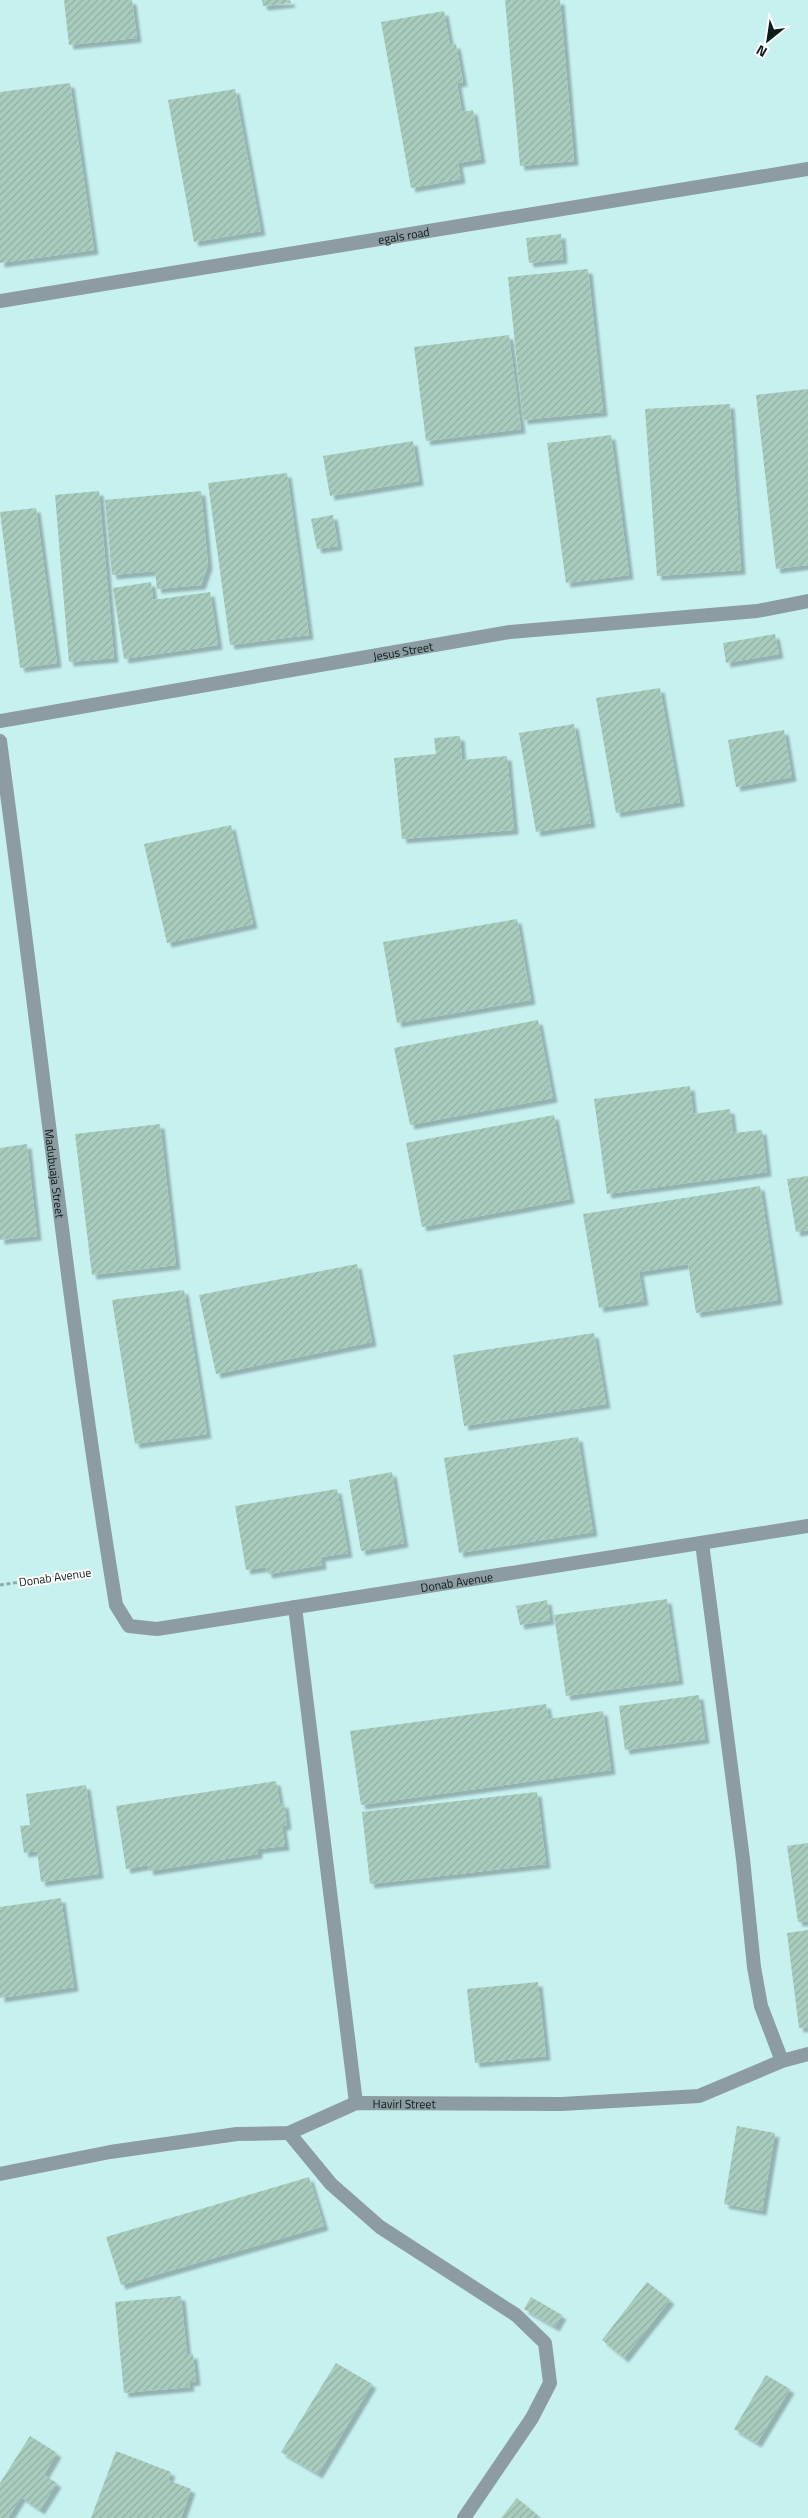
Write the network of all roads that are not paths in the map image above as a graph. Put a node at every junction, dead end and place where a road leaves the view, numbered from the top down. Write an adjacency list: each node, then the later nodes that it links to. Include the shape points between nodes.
1 (808, 170): 2 (street, egals road)
2 (0, 301)
3 (808, 601): 4 (street, Jesus Street, via 757,611 510,632)
4 (0, 720)
5 (0, 741): 8 (street, Madubuaja Street, via 63,1244)
6 (808, 1526): 7 (street, Donab Avenue)
7 (702, 1543): 9 (street, Donab Avenue); 11 (street, via 754,1967 762,2006)
8 (116, 1605): 9 (street, Donab Avenue, via 129,1626 157,1629)
9 (295, 1608): 12 (street)
10 (808, 2054): 11 (street, Havirl Street)
11 (782, 2060): 12 (street, Havirl Street, via 699,2096 562,2104)
12 (356, 2103): 13 (street, Havirl Street)
13 (289, 2132): 14 (street, Havirl Street, via 237,2134 110,2152); 15 (street, via 331,2184 380,2226 516,2314 544,2343 550,2383 532,2418)
14 (0, 2174)
15 (464, 2518)

